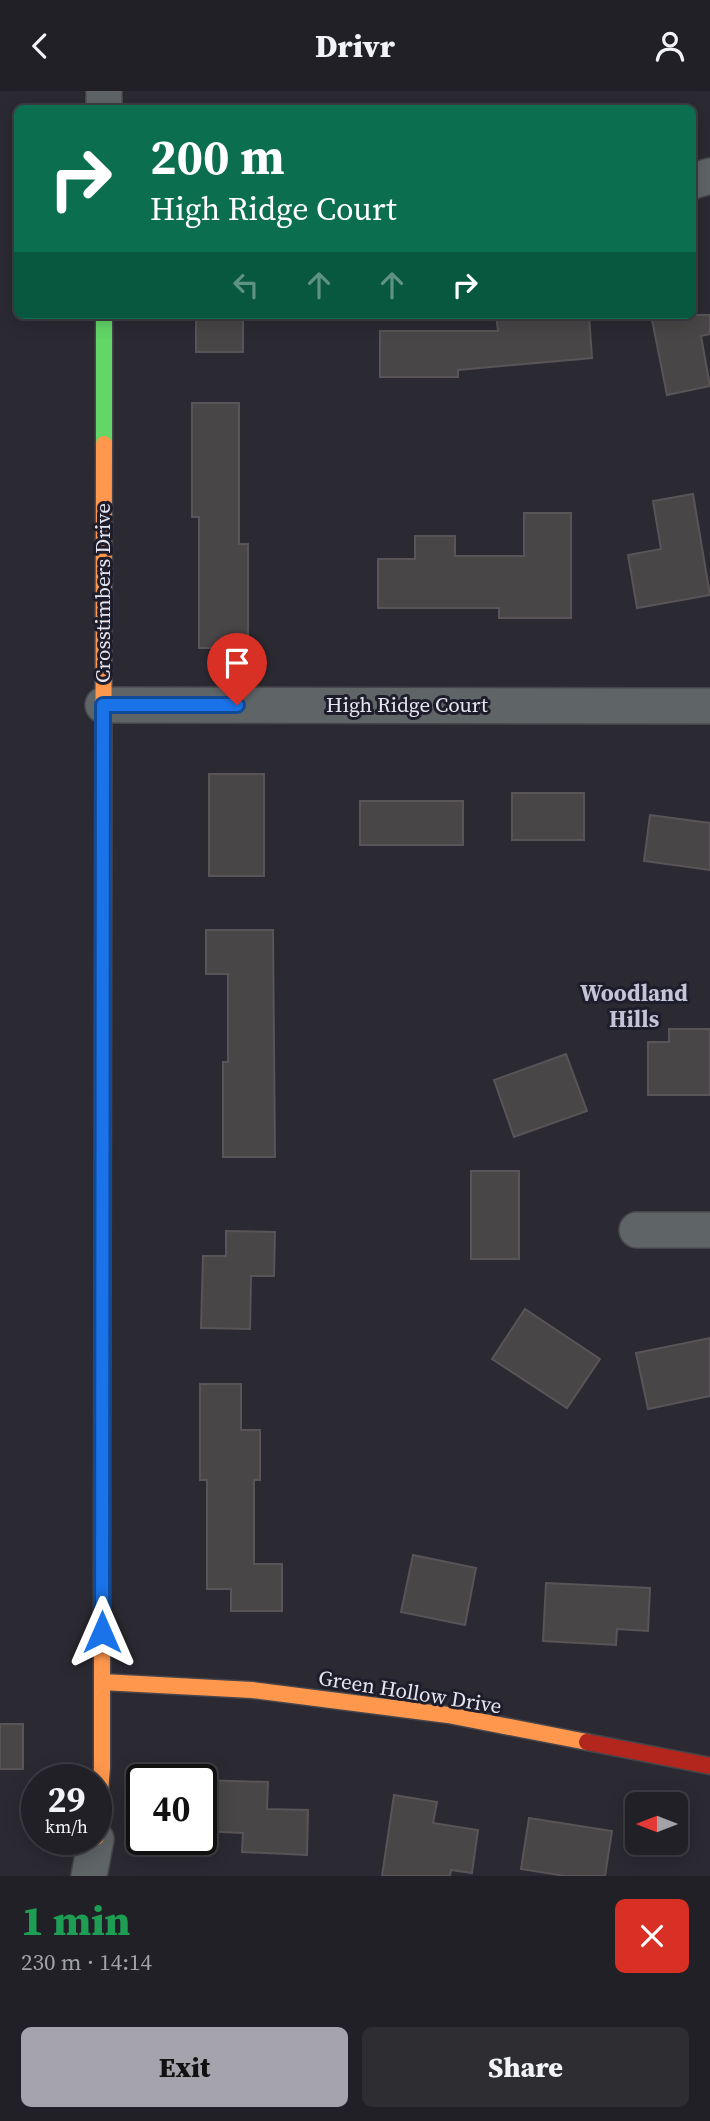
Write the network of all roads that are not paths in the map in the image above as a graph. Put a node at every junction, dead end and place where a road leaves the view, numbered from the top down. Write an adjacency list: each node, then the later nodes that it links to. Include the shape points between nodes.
1 (104, 319): 2 (street, Crosstimbers Drive)
2 (103, 705): 3 (street, High Ridge Court); 6 (street, Crosstimbers Drive)
3 (710, 706)
4 (637, 1230): 5 (street)
5 (710, 1230)
6 (102, 1682): 7 (street, Crosstimbers Drive); 8 (street, Green Hollow Drive, via 252,1690 448,1716)
7 (102, 1764)
8 (710, 1766)
9 (93, 1855): 10 (street, Crosstimbers Drive)
10 (89, 1876)

